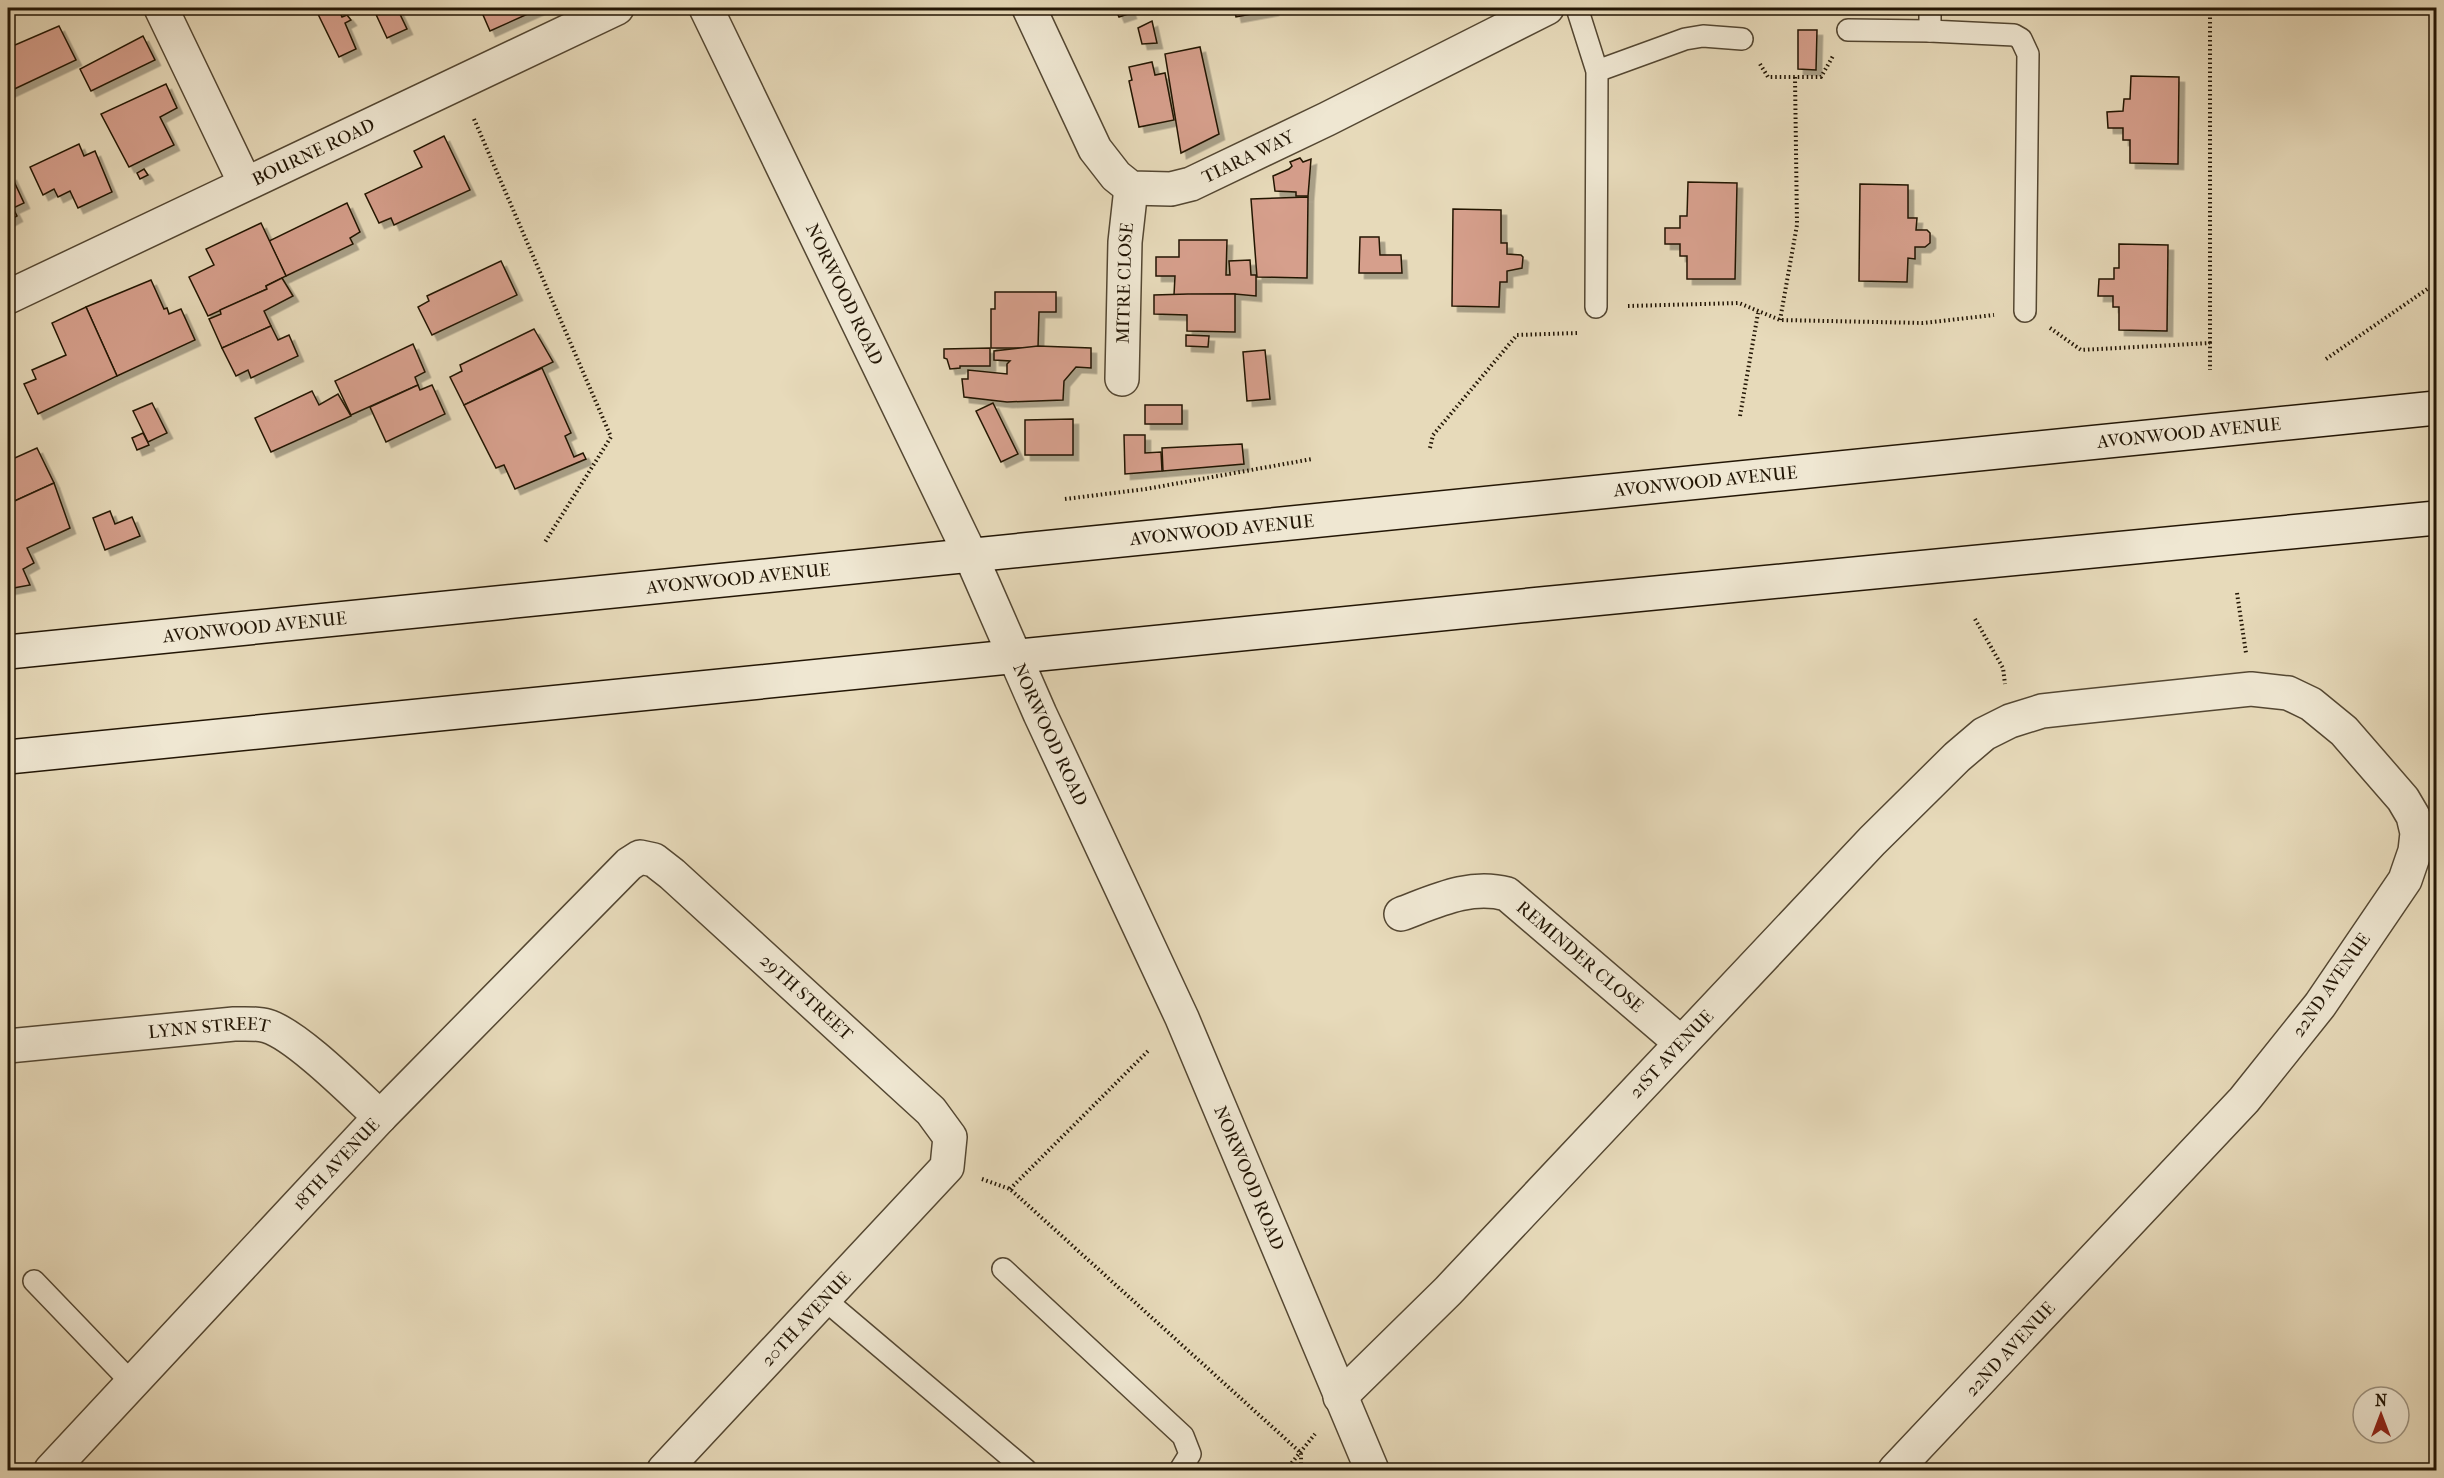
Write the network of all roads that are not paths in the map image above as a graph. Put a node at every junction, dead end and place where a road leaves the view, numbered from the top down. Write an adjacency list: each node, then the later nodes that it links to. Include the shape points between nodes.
1 (161, 8): 12 (street)
2 (617, 8): 12 (street, BOURNE ROAD)
3 (706, 8): 20 (street, NORWOOD ROAD)
4 (1029, 8): 13 (street, via 1095,149)
5 (1547, 8): 13 (street, TIARA WAY, via 1191,184 1171,189)
6 (1577, 8): 11 (lane)
7 (1929, 8): 9 (lane)
8 (1848, 30): 9 (lane)
9 (1929, 31): 16 (lane, via 2014,35 2025,45)
10 (1742, 39): 11 (lane, via 1685,39)
11 (1597, 71): 15 (lane)
12 (245, 183): 14 (street, BOURNE ROAD)
13 (1131, 188): 17 (street, MITRE CLOSE, via 1125,242)
14 (8, 297)
15 (1596, 307)
16 (2025, 311)
17 (1122, 379)
18 (2436, 408): 20 (street, AVONWOOD AVENUE)
19 (2436, 518): 22 (street)
20 (970, 554): 21 (street, AVONWOOD AVENUE); 22 (street, NORWOOD ROAD)
21 (8, 651)
22 (1016, 657): 24 (street); 35 (street, NORWOOD ROAD, via 1182,1018)
23 (2010, 721): 27 (street, 21ST AVENUE, via 1984,734 1872,841); 41 (street, 22ND AVENUE, via 2060,709 2251,689 2288,693 2311,704 2344,731 2403,799 2417,833 2415,851 2405,880 2320,1005 2244,1100)
24 (8, 757)
25 (628, 864): 29 (street, 18TH AVENUE); 30 (street, 29TH STREET, via 640,857 662,864 931,1111 950,1137)
26 (1401, 914): 27 (street, REMINDER CLOSE, via 1481,890 1508,894)
27 (1681, 1043): 35 (street, 21ST AVENUE, via 1448,1291)
28 (8, 1046): 29 (street, LYNN STREET, via 234,1024 268,1026 291,1039)
29 (380, 1117): 34 (street, 18TH AVENUE)
30 (947, 1167): 33 (street, 20TH AVENUE)
31 (1003, 1269): 39 (lane, via 1184,1436 1190,1454)
32 (34, 1281): 34 (lane)
33 (824, 1299): 37 (street, 20TH AVENUE); 38 (lane)
34 (133, 1384): 36 (street, 18TH AVENUE)
35 (1340, 1397): 40 (street, NORWOOD ROAD)
36 (51, 1470)
37 (664, 1470)
38 (1026, 1470)
39 (1180, 1470)
40 (1372, 1470)
41 (1895, 1470)

